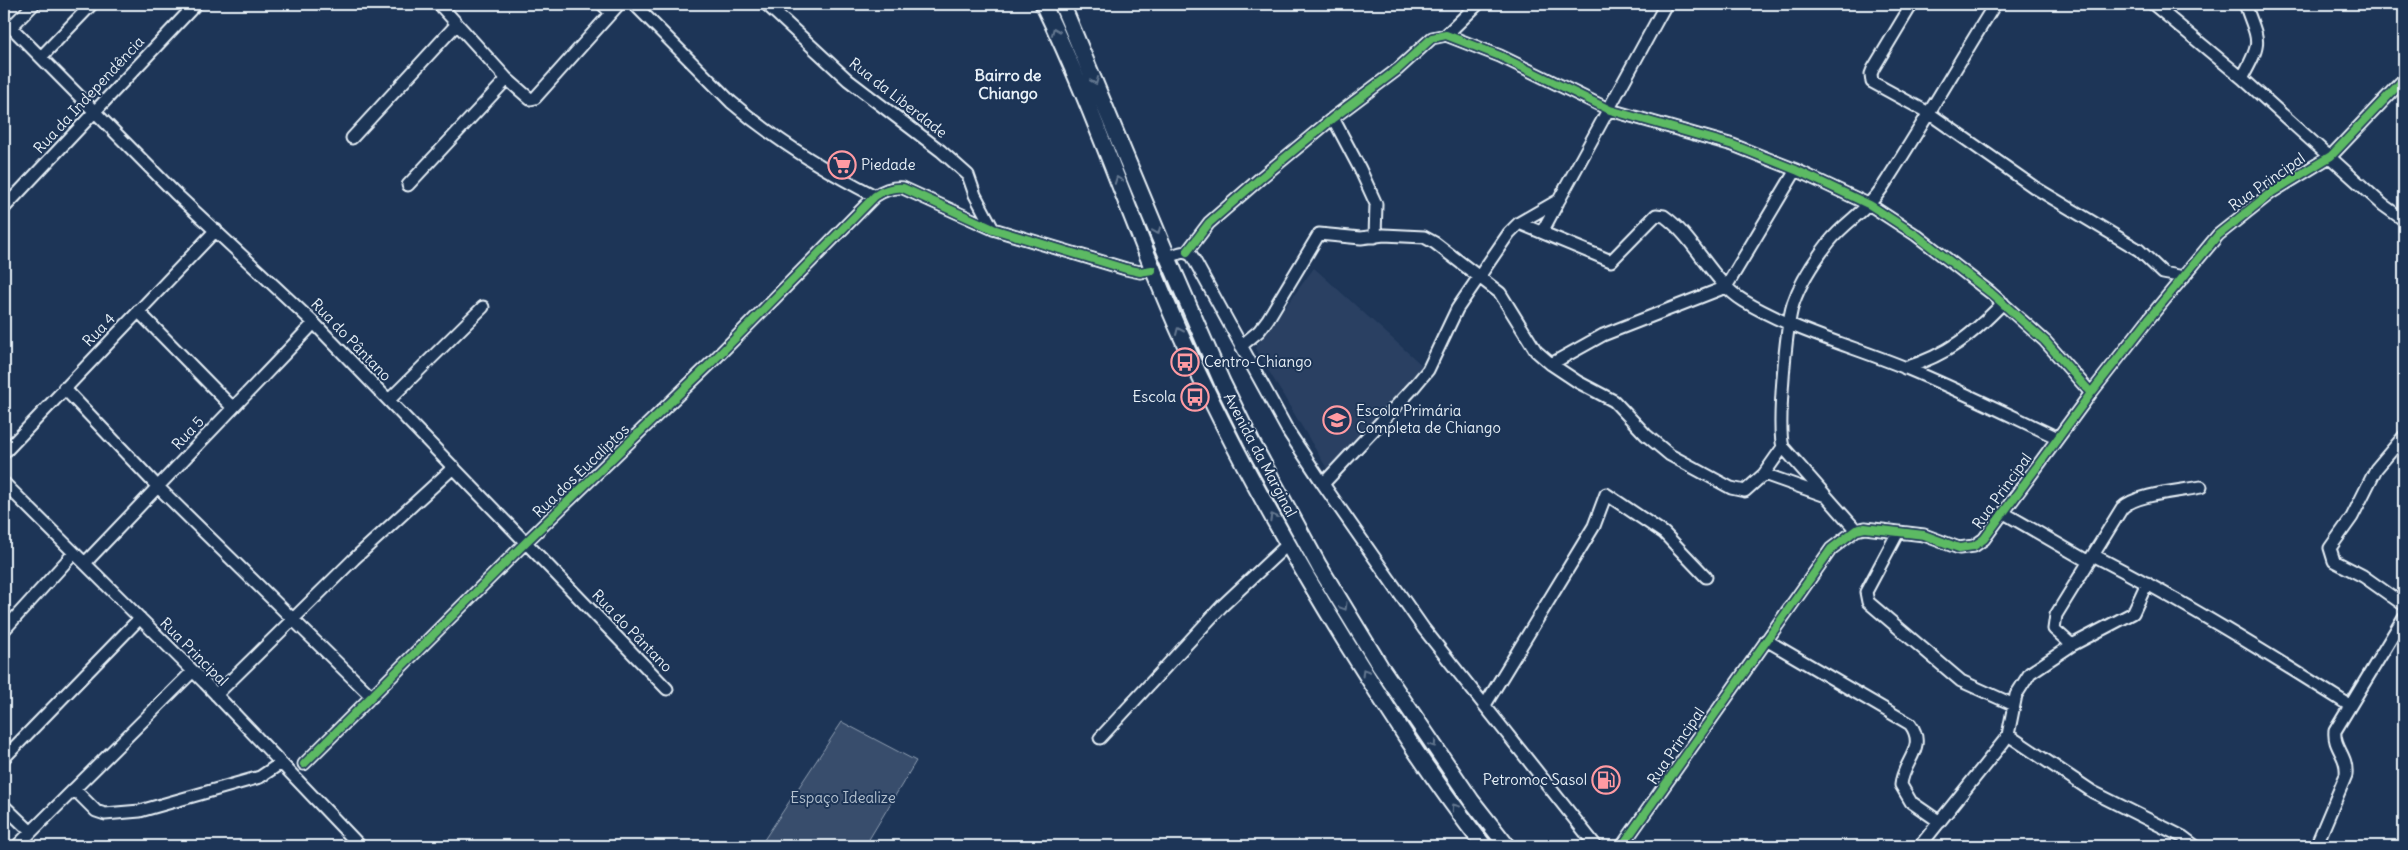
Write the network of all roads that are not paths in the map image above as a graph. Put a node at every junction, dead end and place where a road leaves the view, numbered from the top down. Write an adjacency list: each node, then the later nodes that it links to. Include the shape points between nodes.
1 (34, 4): 18 (street)
2 (92, 4): 21 (street)
3 (196, 4): 26 (street, Rua da Independência)
4 (439, 4): 19 (street)
5 (602, 4): 17 (street)
6 (620, 4): 17 (street)
7 (634, 4): 33 (street, via 747,116)
8 (766, 4): 39 (street, Rua da Liberdade, via 848,80 968,175)
9 (1043, 4): 45 (main road, Avenida da Marginal, one-way to 9, via 1107,151)
10 (1062, 4): 44 (main road, Avenida da Marginal, one-way to 44)
11 (1478, 4): 20 (street)
12 (1666, 4): 25 (street)
13 (1912, 4): 27 (street, via 1873,69 1871,79)
14 (1995, 4): 27 (street)
15 (2153, 4): 22 (street)
16 (2245, 4): 22 (street, via 2258,43)
17 (611, 13): 23 (street, via 535,98 530,98)
18 (7, 24): 21 (street, Rua do Pântano)
19 (457, 24): 23 (street); 29 (street)
20 (1446, 35): 25 (street, via 1500,56); 28 (street, via 1432,38 1398,69)
21 (41, 57): 26 (street, Rua do Pântano)
22 (2242, 78): 30 (street)
23 (507, 79): 32 (street)
24 (2404, 79): 30 (street, Rua Principal)
25 (1610, 110): 31 (street, via 1733,145); 34 (street)
26 (94, 111): 36 (street, Rua da Independência); 40 (street, Rua do Pântano)
27 (1927, 112): 35 (street); 47 (street, via 2034,186 2139,250 2163,272)
28 (1333, 118): 42 (street, via 1376,204); 43 (street, via 1209,223)
29 (352, 138)
30 (2331, 156): 37 (street, via 2376,199); 47 (street, Rua Principal, via 2272,192 2232,223)
31 (1796, 170): 35 (street); 48 (street)
32 (408, 186)
33 (875, 196): 39 (street, via 894,187 902,188); 75 (street, Rua dos Eucaliptos, via 725,349)
34 (1559, 200): 38 (street); 41 (street)
35 (1870, 206): 49 (street, via 1916,235); 53 (street, via 1828,244 1800,289)
36 (4, 208)
37 (2404, 220)
38 (1520, 222): 41 (street); 46 (street)
39 (993, 229): 45 (street, via 1126,269)
40 (216, 230): 51 (street, Rua 4); 52 (street, Rua do Pântano)
41 (1542, 232): 48 (street, via 1611,261 1656,215 1664,216 1695,247)
42 (1375, 236): 46 (street, via 1430,239); 54 (street, via 1319,234 1268,319)
43 (1188, 252): 44 (street); 54 (street)
44 (1168, 258): 109 (main road, Avenida da Marginal, one-way to 109, via 1226,391 1319,566 1391,682 1471,800)
45 (1152, 270): 76 (main road, Avenida da Marginal, one-way to 45, via 1206,391)
46 (1478, 277): 55 (street, via 1500,293 1536,351); 68 (street, via 1457,309 1428,370)
47 (2184, 277): 58 (street, Rua Principal)
48 (1726, 287): 53 (street, via 1745,302); 55 (street, via 1603,334)
49 (2003, 303): 56 (street, via 1961,342); 58 (street, via 2045,341)
50 (483, 307): 59 (street)
51 (138, 311): 57 (street, Rua 4); 60 (street)
52 (314, 323): 59 (street, Rua do Pântano); 60 (street, Rua 5)
53 (1789, 324): 56 (street); 63 (street, via 1781,432)
54 (1241, 346): 68 (street, via 1288,432)
55 (1551, 364): 66 (street, via 1614,401 1670,455 1731,488 1744,491)
56 (1906, 368): 62 (street)
57 (64, 388): 64 (street, Rua 4); 69 (street)
58 (2091, 393): 62 (street, Rua Principal)
59 (389, 400): 65 (street, Rua do Pântano)
60 (233, 408): 69 (street, Rua 5)
61 (2404, 436): 82 (street, via 2376,469 2352,517 2330,548 2334,561 2376,584)
62 (2058, 438): 72 (street, Rua Principal)
63 (1783, 448): 66 (street); 71 (street)
64 (4, 452)
65 (454, 467): 75 (street, Rua do Pântano); 85 (street)
66 (1764, 474): 71 (street)
67 (4, 483): 77 (street, Rua Principal)
68 (1323, 484): 94 (street, via 1424,629)
69 (158, 487): 79 (street, Rua 5); 85 (street)
70 (2202, 487): 78 (street, via 2130,502 2122,508)
71 (1828, 496): 73 (street)
72 (2004, 513): 74 (street, Rua Principal, via 1984,539 1967,548 1924,535); 78 (street)
73 (1856, 530): 74 (street, Rua Principal); 87 (street, Rua Principal, via 1831,549)
74 (1898, 532): 93 (street, via 1866,592 1868,602 1961,681)
75 (526, 542): 90 (street, Rua do Pântano); 92 (street, Rua dos Eucaliptos)
76 (1288, 544): 97 (street, via 1222,606); 108 (main road, Avenida da Marginal, one-way to 76, via 1400,729)
77 (74, 553): 79 (street, Rua Principal); 86 (street)
78 (2091, 558): 81 (street); 88 (street, via 2056,615 2054,624 2056,633)
79 (85, 563): 84 (street, Rua Principal)
80 (1706, 577): 94 (street, via 1664,533 1606,494 1594,526)
81 (2147, 583): 88 (street, via 2133,613); 95 (street)
82 (2404, 605)
83 (2404, 617): 95 (street)
84 (140, 618): 89 (street, Rua Principal); 98 (street)
85 (293, 620): 91 (street); 92 (street)
86 (4, 630)
87 (1766, 640): 104 (street, via 1910,724 1917,746 1901,785 1911,802); 111 (street, Rua Principal)
88 (2072, 645): 93 (street, via 2030,673)
89 (192, 671): 91 (street, Rua Principal); 102 (street)
90 (668, 689)
91 (216, 695): 100 (street, Rua Principal)
92 (372, 697): 99 (street, Rua dos Eucaliptos)
93 (2012, 704): 96 (street)
94 (1485, 705): 110 (street)
95 (2349, 705): 114 (street, via 2334,739 2347,764 2346,775)
96 (2008, 735): 104 (street); 113 (street, via 2093,792)
97 (1100, 738)
98 (4, 758)
99 (304, 764): 100 (street); 101 (street)
100 (283, 766): 101 (street, Rua Principal); 102 (street, via 253,779 140,811 118,814 96,812)
101 (301, 785): 107 (street, Rua Principal)
102 (74, 789): 105 (street)
103 (4, 806): 105 (street)
104 (1940, 822): 112 (street)
105 (31, 832): 106 (street)
106 (17, 846)
107 (360, 846)
108 (1484, 846)
109 (1507, 846)
110 (1596, 846)
111 (1622, 846)
112 (1920, 846)
113 (2195, 846)
114 (2316, 846)

